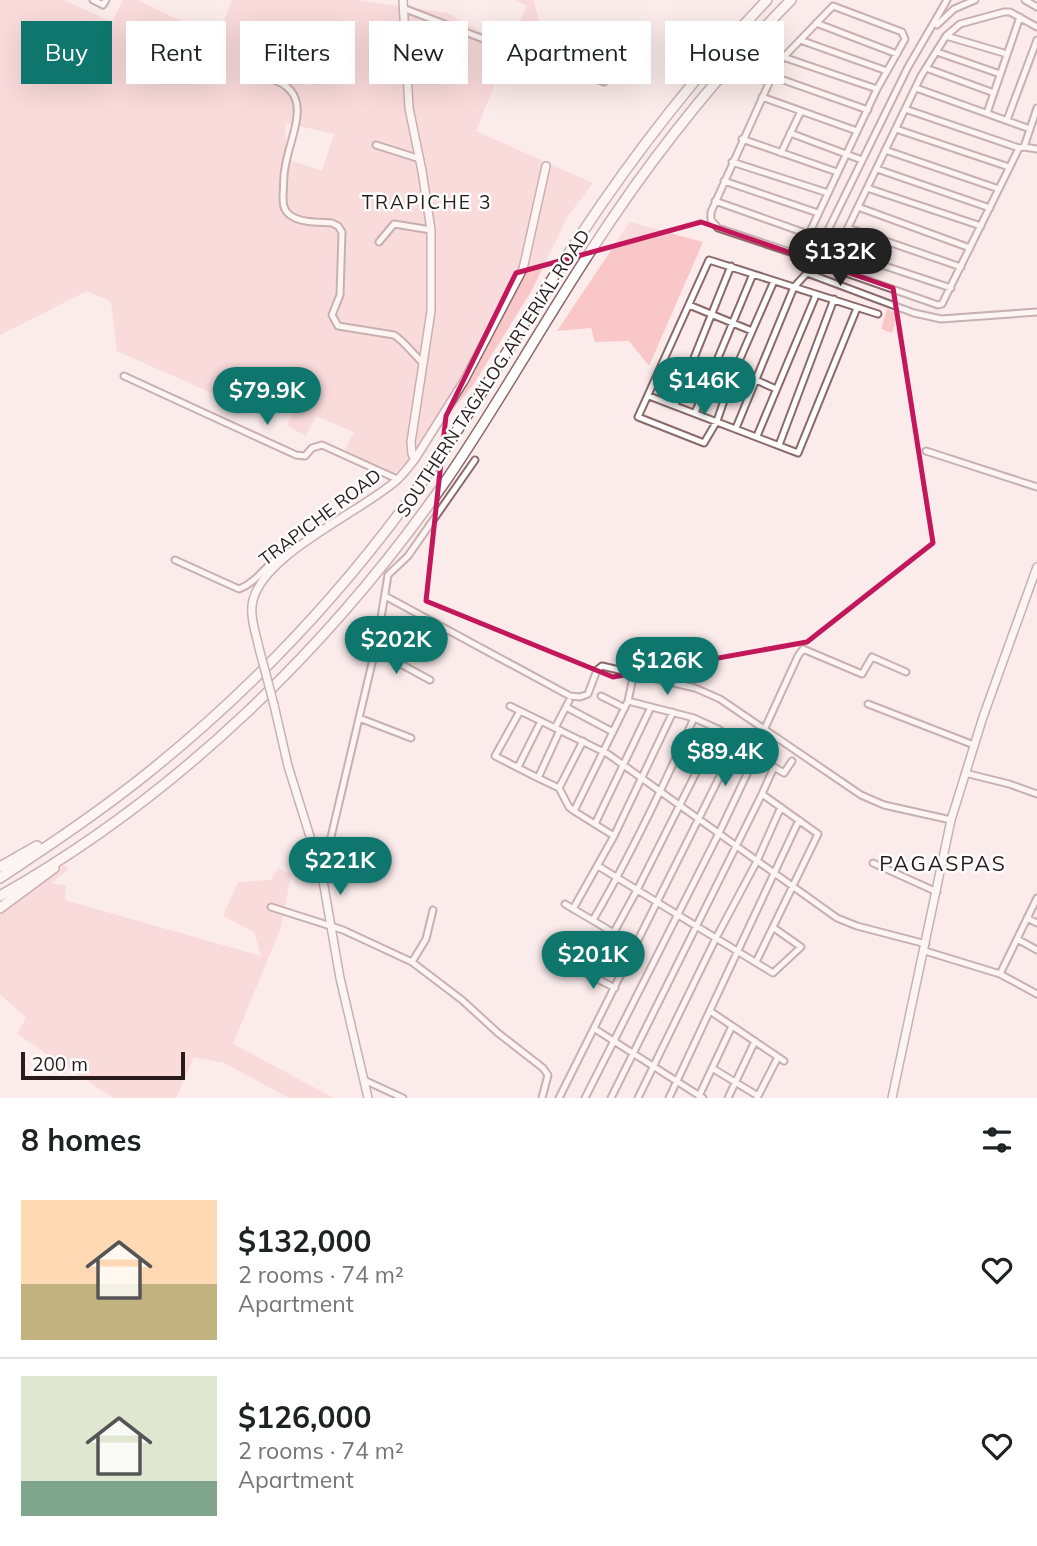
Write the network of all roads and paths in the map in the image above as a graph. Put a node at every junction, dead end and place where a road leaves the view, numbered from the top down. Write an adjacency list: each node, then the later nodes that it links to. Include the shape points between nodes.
1 (93, 0): 2 (street, via 103,5)
2 (106, 0)
3 (767, 0): 152 (highway, SOUTHERN TAGALOG ARTERIAL ROAD, via 701,74 580,235 428,474 338,590 291,643 198,732)
4 (791, 0): 158 (highway, SOUTHERN TAGALOG ARTERIAL ROAD, via 675,134 595,243 445,481 351,602 210,746)
5 (947, 0): 13 (street)
6 (975, 0): 13 (street, via 954,9)
7 (1025, 0): 9 (street)
8 (403, 4): 15 (street); 50 (street, via 409,108)
9 (1037, 7)
10 (1020, 17): 12 (street); 14 (street, via 1010,12 991,15 960,24); 20 (street)
11 (816, 23): 16 (street); 19 (street); 19 (street, via 836,6 902,32 905,39)
12 (1037, 27)
13 (932, 29): 51 (street)
14 (946, 36): 18 (street); 20 (street)
15 (482, 38)
16 (800, 40): 21 (street); 24 (street)
17 (1037, 40): 38 (street)
18 (937, 52): 23 (street); 25 (street)
19 (897, 54): 24 (street)
20 (1007, 54): 25 (street)
21 (784, 56)
22 (784, 57): 30 (street)
23 (926, 68): 29 (street); 31 (street)
24 (887, 71): 30 (street)
25 (1000, 74): 31 (street)
26 (784, 80): 35 (street)
27 (285, 84): 91 (street, via 295,97 298,114 285,168 283,205 295,218 332,223 342,232 340,295 334,321 338,326 394,335)
28 (768, 84): 32 (street)
29 (916, 88): 34 (street); 37 (street)
30 (877, 89): 35 (street)
31 (994, 93): 37 (street)
32 (762, 97): 36 (street); 43 (street)
33 (1037, 108): 40 (street)
34 (905, 109): 39 (street); 45 (street)
35 (868, 110): 41 (street)
36 (801, 111): 41 (street); 42 (street)
37 (986, 113): 38 (street)
38 (1007, 120): 40 (street)
39 (896, 129): 47 (street); 54 (street)
40 (1030, 129): 45 (street)
41 (858, 131): 49 (street)
42 (790, 133): 48 (street); 49 (street)
43 (742, 139): 48 (street); 52 (street)
44 (376, 145): 50 (street)
45 (1022, 148): 46 (street); 54 (street)
46 (1037, 149)
47 (886, 150): 55 (street); 59 (street)
48 (781, 153): 56 (street)
49 (847, 154): 51 (street); 56 (street)
50 (420, 159): 67 (street)
51 (862, 160): 73 (street)
52 (732, 162): 57 (street); 60 (street)
53 (546, 166): 105 (street, TRAPICHE ROAD, via 523,269 464,381)
54 (1009, 167): 59 (street)
55 (877, 169): 58 (street); 63 (street)
56 (838, 172): 60 (street)
57 (724, 181): 61 (street); 64 (street)
58 (867, 188): 62 (street); 65 (street)
59 (999, 189): 63 (street)
60 (828, 193): 64 (street)
61 (715, 201): 68 (street); 72 (street, via 711,220 718,228)
62 (858, 207): 66 (street); 70 (street)
63 (990, 208): 65 (street)
64 (818, 213): 68 (street)
65 (981, 226): 70 (street)
66 (848, 228): 71 (street); 75 (street)
67 (431, 230): 69 (street, via 394,224); 91 (street, via 431,311)
68 (808, 234): 72 (street)
69 (379, 242)
70 (970, 248): 75 (street)
71 (837, 250): 80 (street); 80 (street, via 828,267 843,274 938,305)
72 (799, 255): 73 (street)
73 (813, 261): 76 (street)
74 (731, 267): 77 (street); 83 (street, via 709,260); 87 (street)
75 (961, 267): 80 (street)
76 (807, 273): 79 (street); 85 (street, via 941,319)
77 (753, 274): 78 (street); 88 (street)
78 (774, 281): 79 (street); 89 (street)
79 (794, 287): 81 (street); 95 (street)
80 (951, 288)
81 (816, 295): 82 (street); 96 (street)
82 (834, 299): 84 (street); 103 (street)
83 (689, 305): 87 (street); 97 (street)
84 (857, 308): 86 (street); 103 (street, via 798,453)
85 (1037, 312)
86 (878, 314)
87 (711, 316): 88 (street); 90 (street)
88 (732, 324): 89 (street); 92 (street)
89 (752, 331): 94 (street)
90 (693, 361): 92 (street); 98 (street)
91 (423, 363): 105 (street, via 411,442)
92 (713, 369): 94 (street); 99 (street)
93 (124, 376): 107 (street, via 296,455 306,456 322,445)
94 (732, 377): 100 (street)
95 (756, 380): 96 (street); 101 (street)
96 (776, 389): 102 (street)
97 (649, 396): 98 (street); 100 (street, via 638,417 704,443)
98 (674, 405): 99 (street)
99 (695, 413): 100 (street)
100 (717, 421): 101 (street)
101 (736, 428): 102 (street)
102 (757, 436): 103 (street)
103 (779, 445)
104 (926, 451): 108 (street)
105 (415, 459): 107 (street, TRAPICHE ROAD)
106 (475, 460): 112 (street, via 408,556 388,575)
107 (397, 480): 109 (street, TRAPICHE ROAD)
108 (1037, 487)
109 (296, 551): 110 (street, via 283,553 239,589); 166 (street, TRAPICHE ROAD, bridge, via 263,579 253,602 259,648 288,766)
110 (175, 560)
111 (1037, 566): 135 (street)
112 (385, 596): 113 (street); 115 (street, via 570,696 588,694 602,666)
113 (375, 650): 116 (street); 125 (street)
114 (906, 672): 128 (street, via 872,657 862,674 803,649)
115 (634, 673): 118 (street); 128 (street, via 695,688)
116 (429, 680)
117 (601, 696): 122 (street)
118 (628, 701): 121 (street); 122 (street)
119 (868, 704): 135 (street)
120 (510, 706): 123 (street)
121 (651, 707): 124 (street); 139 (street)
122 (625, 708): 131 (street)
123 (520, 711): 127 (street); 140 (street, via 495,756)
124 (673, 712): 126 (street); 144 (street)
125 (359, 718): 132 (street); 166 (street)
126 (694, 718): 130 (street); 146 (street)
127 (541, 721): 129 (street); 140 (street)
128 (765, 728): 155 (street, via 861,795)
129 (557, 729): 131 (street, via 567,704); 133 (street); 143 (street)
130 (718, 729): 134 (street); 149 (street)
131 (613, 732): 136 (street)
132 (411, 738)
133 (583, 741): 136 (street); 145 (street)
134 (737, 742): 137 (street); 153 (street)
135 (974, 745): 142 (street)
136 (603, 751): 139 (street); 151 (street)
137 (756, 755): 141 (street); 157 (street)
138 (792, 761): 141 (street, via 784,773)
139 (624, 765): 144 (street); 156 (street)
140 (518, 767): 143 (street)
141 (774, 767): 147 (street)
142 (965, 774): 148 (street); 155 (street)
143 (538, 778): 145 (street)
144 (643, 779): 146 (street); 159 (street)
145 (559, 788): 151 (street)
146 (661, 792): 149 (street); 168 (street)
147 (762, 794): 150 (street); 160 (street)
148 (1037, 794)
149 (680, 806): 153 (street); 170 (street)
150 (781, 807): 154 (street); 161 (street)
151 (574, 811): 156 (street)
152 (88, 818): 164 (highway); 167 (highway, SOUTHERN TAGALOG ARTERIAL ROAD)
153 (699, 819): 157 (street); 174 (street)
154 (799, 820): 165 (street); 169 (street, via 818,834)
155 (951, 820): 171 (street)
156 (595, 824): 159 (street)
157 (719, 833): 160 (street); 180 (street)
158 (97, 834): 172 (highway, SOUTHERN TAGALOG ARTERIAL ROAD); 177 (highway)
159 (614, 836): 163 (street)
160 (737, 846): 161 (street); 185 (street)
161 (757, 861): 165 (street); 188 (street)
162 (873, 863): 171 (street)
163 (598, 866): 168 (street); 178 (street)
164 (0, 867)
165 (775, 874): 169 (street); 192 (street)
166 (322, 875): 184 (street, TRAPICHE ROAD)
167 (0, 878)
168 (618, 878): 170 (street); 182 (street)
169 (794, 887): 186 (street); 190 (street, via 836,918)
170 (637, 890): 174 (street); 187 (street)
171 (937, 892): 190 (street)
172 (0, 896)
173 (1037, 898): 181 (street)
174 (658, 902): 180 (street); 198 (street)
175 (565, 904): 178 (street)
176 (271, 907): 184 (street)
177 (0, 908)
178 (573, 909): 182 (street)
179 (433, 910): 193 (street, via 426,939)
180 (677, 914): 185 (street); 203 (street)
181 (1027, 918): 183 (street); 189 (street)
182 (593, 920): 187 (street)
183 (1037, 923)
184 (331, 925): 193 (street); 208 (street, TRAPICHE ROAD)
185 (696, 926): 188 (street); 205 (street)
186 (774, 928): 194 (street); 194 (street, via 801,947 774,972)
187 (614, 933): 197 (street)
188 (716, 938): 192 (street); 206 (street)
189 (1017, 939): 191 (street); 196 (street)
190 (925, 947): 196 (street); 222 (street)
191 (1037, 950)
192 (738, 951): 194 (street); 200 (street)
193 (412, 962): 215 (street, via 543,1068 548,1075)
194 (756, 962)
195 (582, 971): 197 (street)
196 (1000, 974): 199 (street)
197 (590, 976): 198 (street)
198 (615, 988): 202 (street)
199 (1037, 994)
200 (710, 1011): 201 (street); 209 (street)
201 (733, 1026): 204 (street); 207 (street)
202 (595, 1028): 203 (street); 216 (street)
203 (614, 1041): 205 (street); 217 (street)
204 (755, 1041): 210 (street); 212 (street, via 781,1059)
205 (633, 1054): 206 (street); 218 (street)
206 (654, 1066): 209 (street); 219 (street)
207 (712, 1068): 210 (street); 211 (street)
208 (364, 1080): 213 (street, TRAPICHE ROAD); 214 (street)
209 (677, 1081): 211 (street); 220 (street)
210 (735, 1082): 212 (street); 221 (street)
211 (700, 1097)
212 (758, 1097)
213 (368, 1098)
214 (403, 1098)
215 (541, 1098)
216 (559, 1098)
217 (585, 1098)
218 (611, 1098)
219 (638, 1098)
220 (669, 1098)
221 (728, 1098)
222 (892, 1098)

